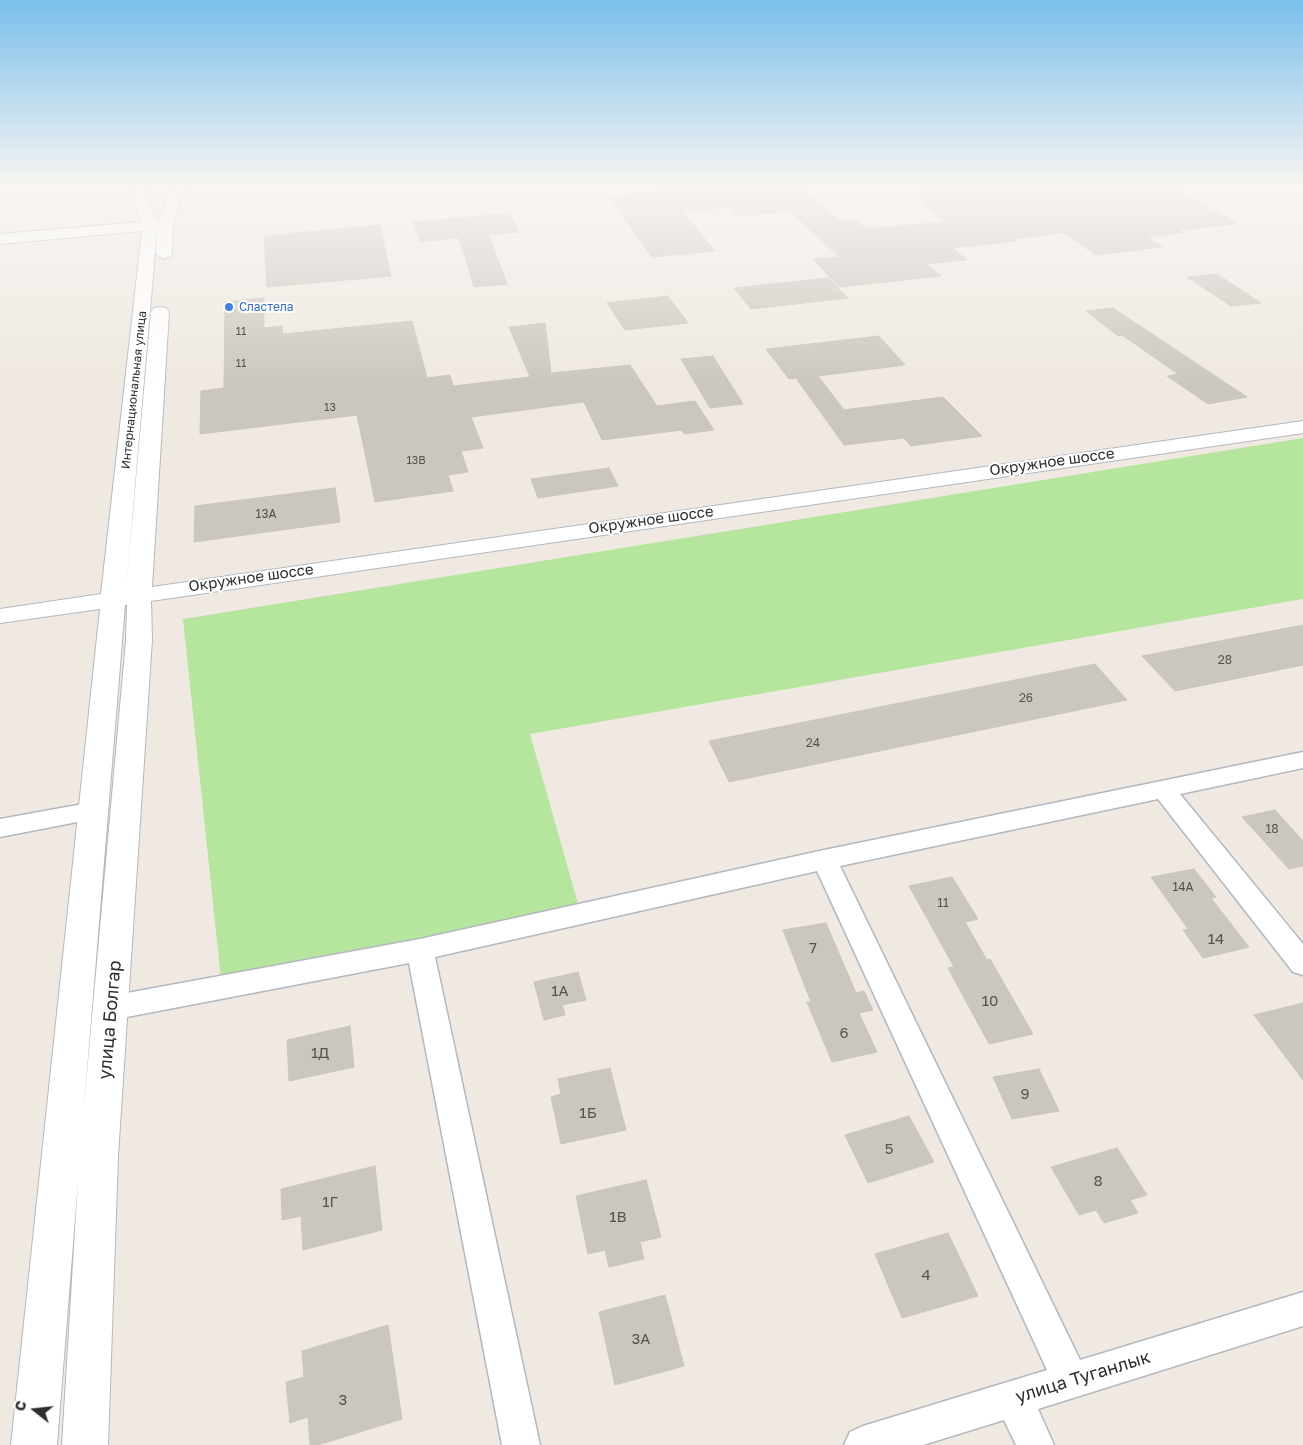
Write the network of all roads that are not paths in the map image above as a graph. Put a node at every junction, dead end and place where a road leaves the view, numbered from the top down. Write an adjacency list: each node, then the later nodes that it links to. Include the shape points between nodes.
1 (156, 251): 4 (street, Интернациональная улица)
2 (156, 251): 4 (street, Интернациональная улица)
3 (1303, 427): 4 (street, Окружное шоссе)
4 (126, 596): 5 (street, Окружное шоссе); 8 (street); 13 (street, улица Болгар, via 139,640)
5 (0, 616)
6 (1303, 760): 7 (street)
7 (1163, 789): 10 (street); 12 (street)
8 (94, 811): 9 (street); 17 (street)
9 (0, 828)
10 (824, 859): 11 (street); 15 (street)
11 (420, 950): 13 (street); 19 (street)
12 (1303, 964)
13 (111, 1008): 18 (street, улица Болгар, via 99,1156)
14 (1303, 1309): 15 (street, улица Туганлык)
15 (1071, 1381): 16 (street, улица Туганлык)
16 (1014, 1399): 20 (street, улица Туганлык); 21 (street)
17 (34, 1445)
18 (85, 1445)
19 (521, 1445)
20 (863, 1445)
21 (1035, 1445)

